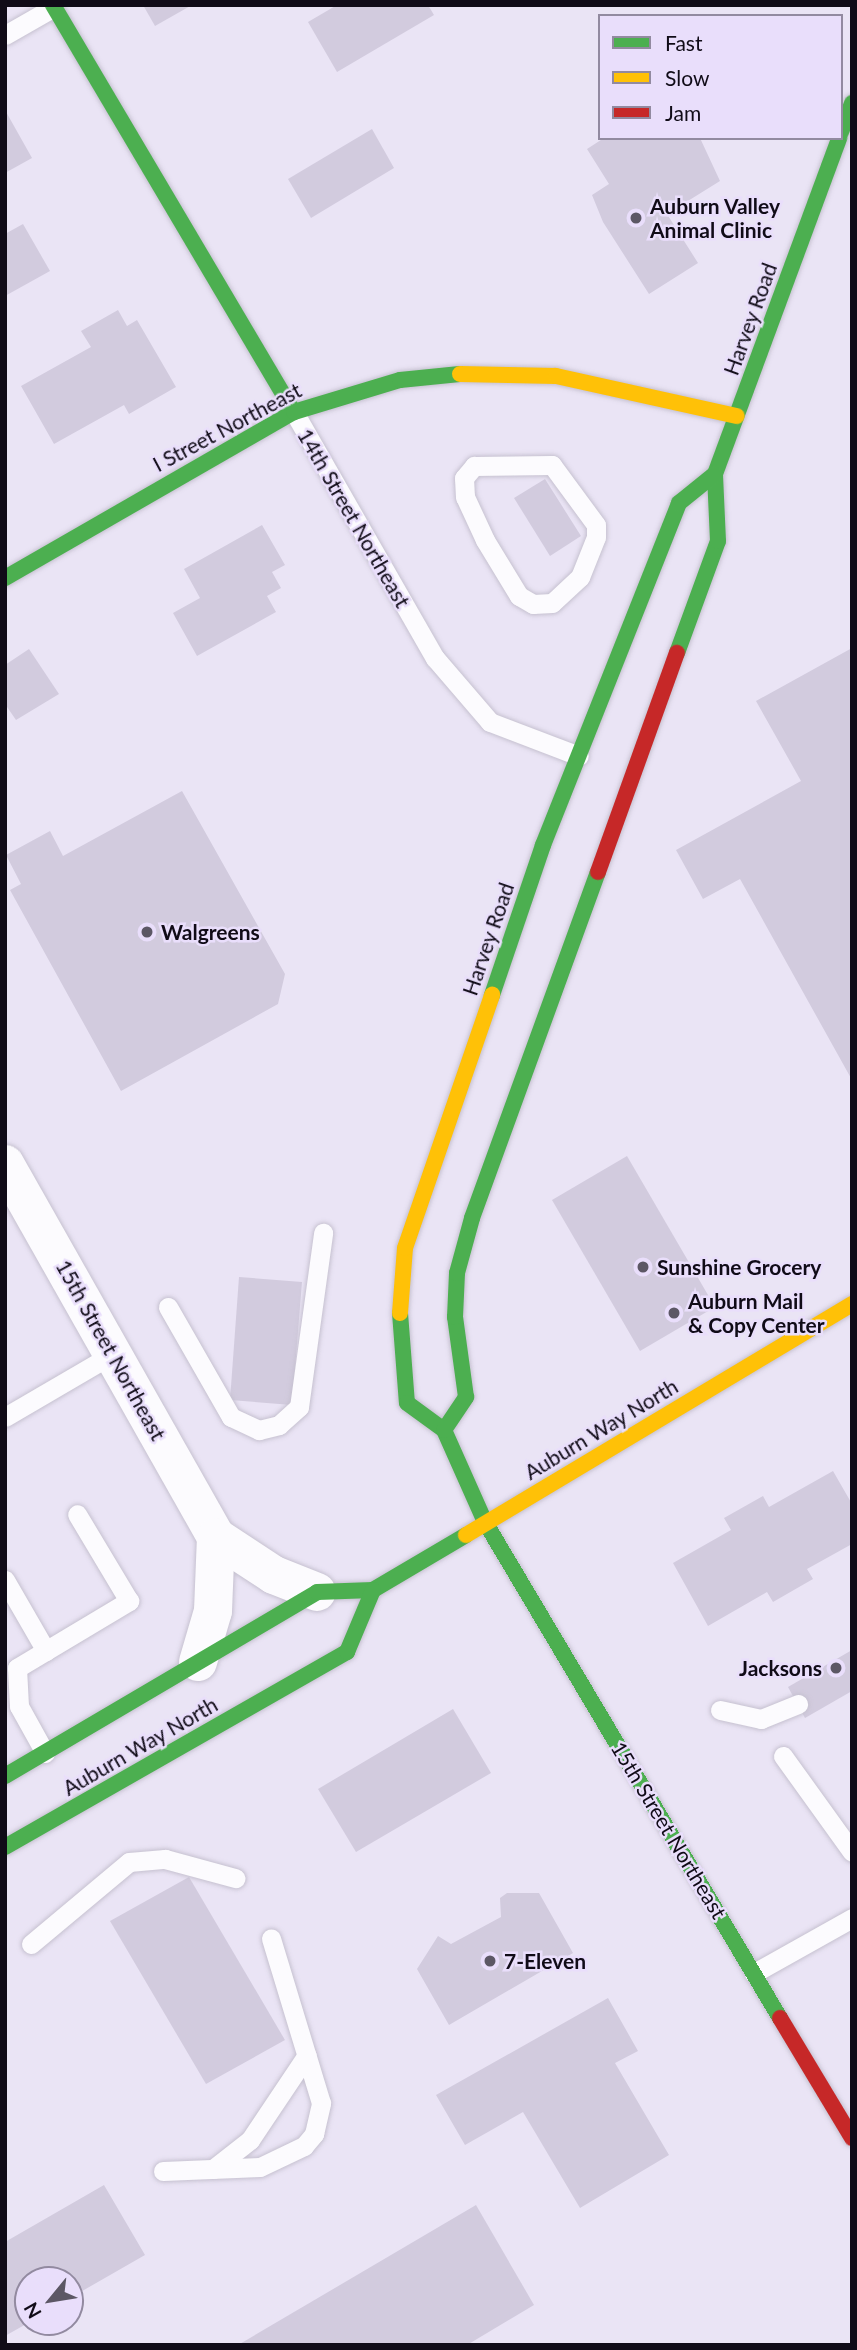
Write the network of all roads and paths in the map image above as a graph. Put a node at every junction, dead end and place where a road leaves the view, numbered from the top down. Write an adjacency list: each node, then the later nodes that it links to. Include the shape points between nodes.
1 (54, 6): 2 (lane); 6 (main road, 14th Street Northeast)
2 (5, 35)
3 (852, 103): 4 (main road)
4 (843, 127)
5 (838, 140): 7 (main road, Harvey Road)
6 (294, 412): 7 (main road, I Street Northeast, via 400,380 503,373 590,380); 9 (main road, I Street Northeast); 11 (lane, 14th Street Northeast, via 435,658 489,722)
7 (737, 416): 8 (main road, Harvey Road)
8 (715, 474): 11 (main road, Harvey Road, via 679,503); 15 (main road, Harvey Road, via 718,541)
9 (5, 578)
10 (552, 603): 10 (lane, via 580,577 596,525 552,465 474,466 464,478 465,497 485,540 519,596 533,604)
11 (579, 756): 12 (main road, Harvey Road)
12 (543, 845): 13 (main road); 22 (main road, Harvey Road, via 405,1248 398,1333 407,1403)
13 (550, 883)
14 (522, 1022): 15 (main road)
15 (541, 1025): 22 (main road, Harvey Road, via 457,1273 455,1317 466,1396)
16 (5, 1164): 20 (street, 15th Street Northeast)
17 (323, 1233): 19 (lane, via 299,1407 279,1425 259,1430 231,1417)
18 (852, 1304): 24 (main road, Auburn Way North)
19 (168, 1307)
20 (113, 1354): 21 (lane); 25 (street, 15th Street Northeast)
21 (5, 1417)
22 (444, 1430): 24 (main road, Harvey Road)
23 (77, 1514): 29 (lane, via 129,1601)
24 (485, 1522): 27 (main road, Auburn Way North); 42 (main road, 15th Street Northeast)
25 (216, 1537): 28 (street, 15th Street Northeast, via 274,1575); 30 (street, via 213,1611)
26 (5, 1580): 29 (lane)
27 (373, 1590): 28 (main road, Auburn Way North); 36 (main road, Auburn Way North, via 347,1651)
28 (317, 1592): 30 (main road, Auburn Way North)
29 (46, 1651): 33 (lane, via 17,1668 19,1706)
30 (198, 1662): 33 (main road, Auburn Way North)
31 (798, 1704): 32 (lane, via 761,1719)
32 (720, 1710)
33 (45, 1753): 35 (main road, Auburn Way North)
34 (783, 1756): 37 (lane)
35 (5, 1776)
36 (5, 1847)
37 (852, 1852)
38 (235, 1878): 41 (lane, via 165,1859 129,1862)
39 (852, 1918): 42 (lane)
40 (271, 1938): 43 (lane)
41 (31, 1944)
42 (754, 1973): 44 (main road, 15th Street Northeast)
43 (307, 2054): 46 (lane, via 250,2140 233,2158); 46 (lane, via 321,2103 314,2134 304,2146 260,2167)
44 (852, 2138)
45 (163, 2171): 46 (lane)
46 (209, 2171)

